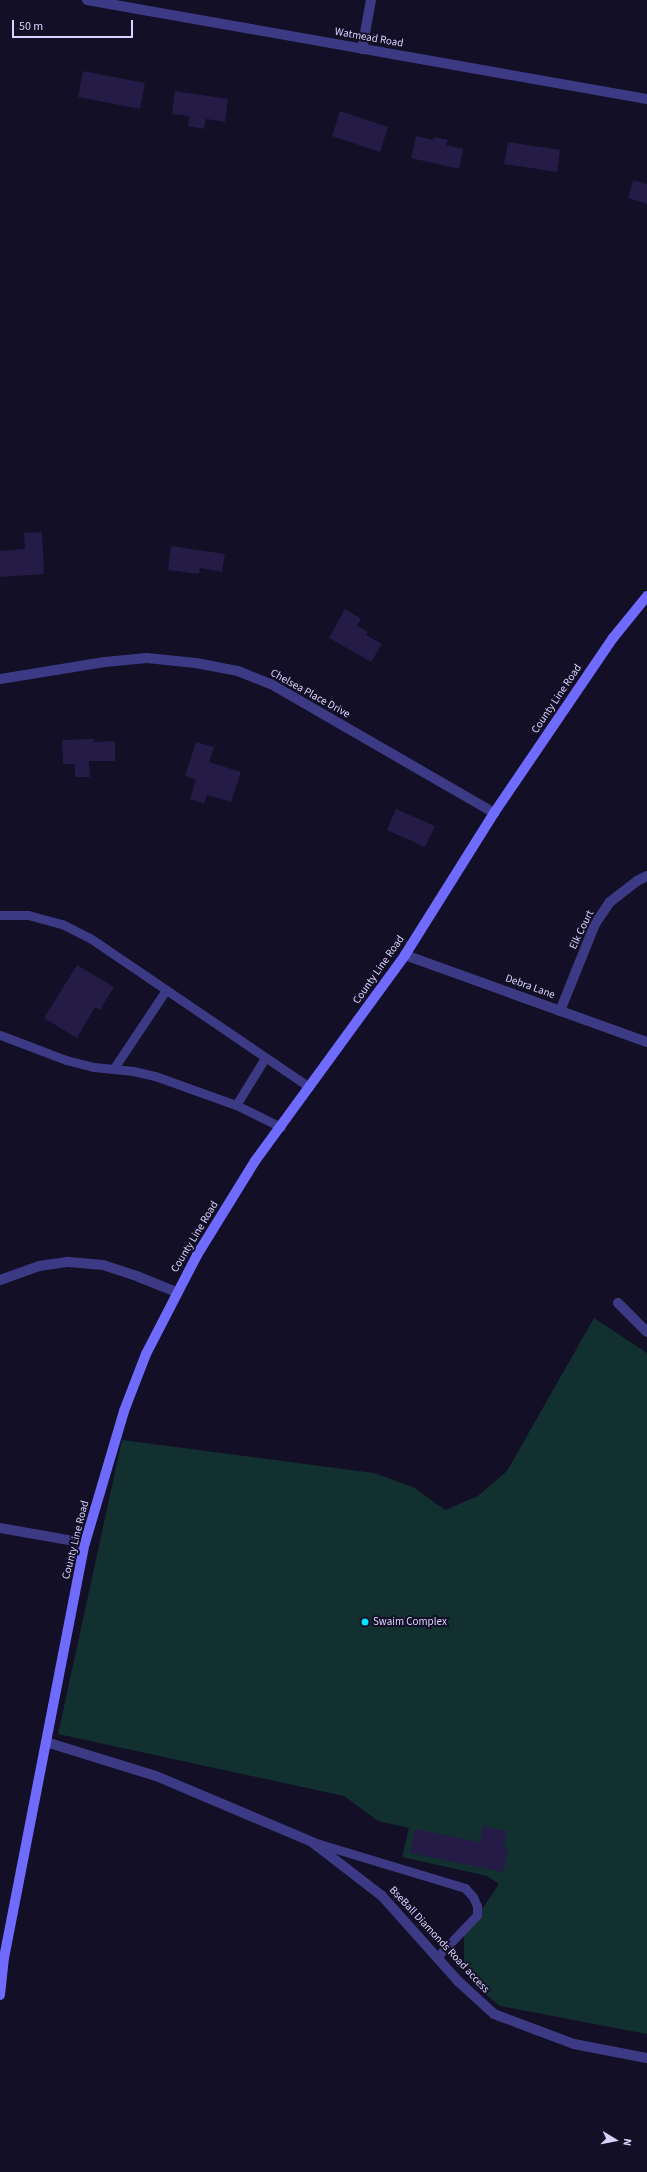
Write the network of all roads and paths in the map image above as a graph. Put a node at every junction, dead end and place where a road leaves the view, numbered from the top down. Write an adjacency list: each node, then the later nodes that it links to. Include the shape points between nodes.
1 (87, 0): 3 (street, Watmead Road)
2 (371, 0): 3 (street)
3 (362, 49): 4 (street, Watmead Road)
4 (647, 99)
5 (647, 596): 7 (street, County Line Road, via 613,638)
6 (0, 679): 7 (street, Chelsea Place Drive, via 147,658 238,671 271,684)
7 (494, 813): 10 (street, County Line Road)
8 (647, 876): 12 (street, Elk Court, via 610,902 595,924)
9 (0, 915): 11 (lane, via 28,915 62,924 90,938)
10 (405, 956): 12 (street, Debra Lane); 17 (street, County Line Road)
11 (166, 990): 15 (lane); 16 (lane)
12 (560, 1011): 14 (street, Debra Lane)
13 (0, 1035): 16 (lane, via 66,1060 94,1067)
14 (647, 1042)
15 (265, 1058): 17 (lane); 18 (lane)
16 (114, 1068): 18 (lane, via 155,1076)
17 (309, 1087): 19 (street, County Line Road)
18 (236, 1105): 19 (lane)
19 (281, 1127): 21 (street, County Line Road, via 255,1161)
20 (0, 1280): 21 (street, via 39,1266 68,1262 103,1265)
21 (176, 1292): 25 (street, County Line Road, via 146,1354 124,1411)
22 (618, 1303): 23 (street)
23 (647, 1332)
24 (0, 1528): 25 (street)
25 (85, 1543): 26 (street, County Line Road)
26 (46, 1742): 27 (street, BseBall Diamonds Road access, via 156,1776); 29 (street, County Line Road, via 4,1958)
27 (312, 1842): 28 (street, BseBall Diamonds Road access, via 382,1896); 28 (lane, via 465,1888 473,1896 477,1915)
28 (437, 1957): 30 (street, BseBall Diamonds Road access, via 458,1981 494,2014 574,2044)
29 (0, 1995)
30 (647, 2058)

